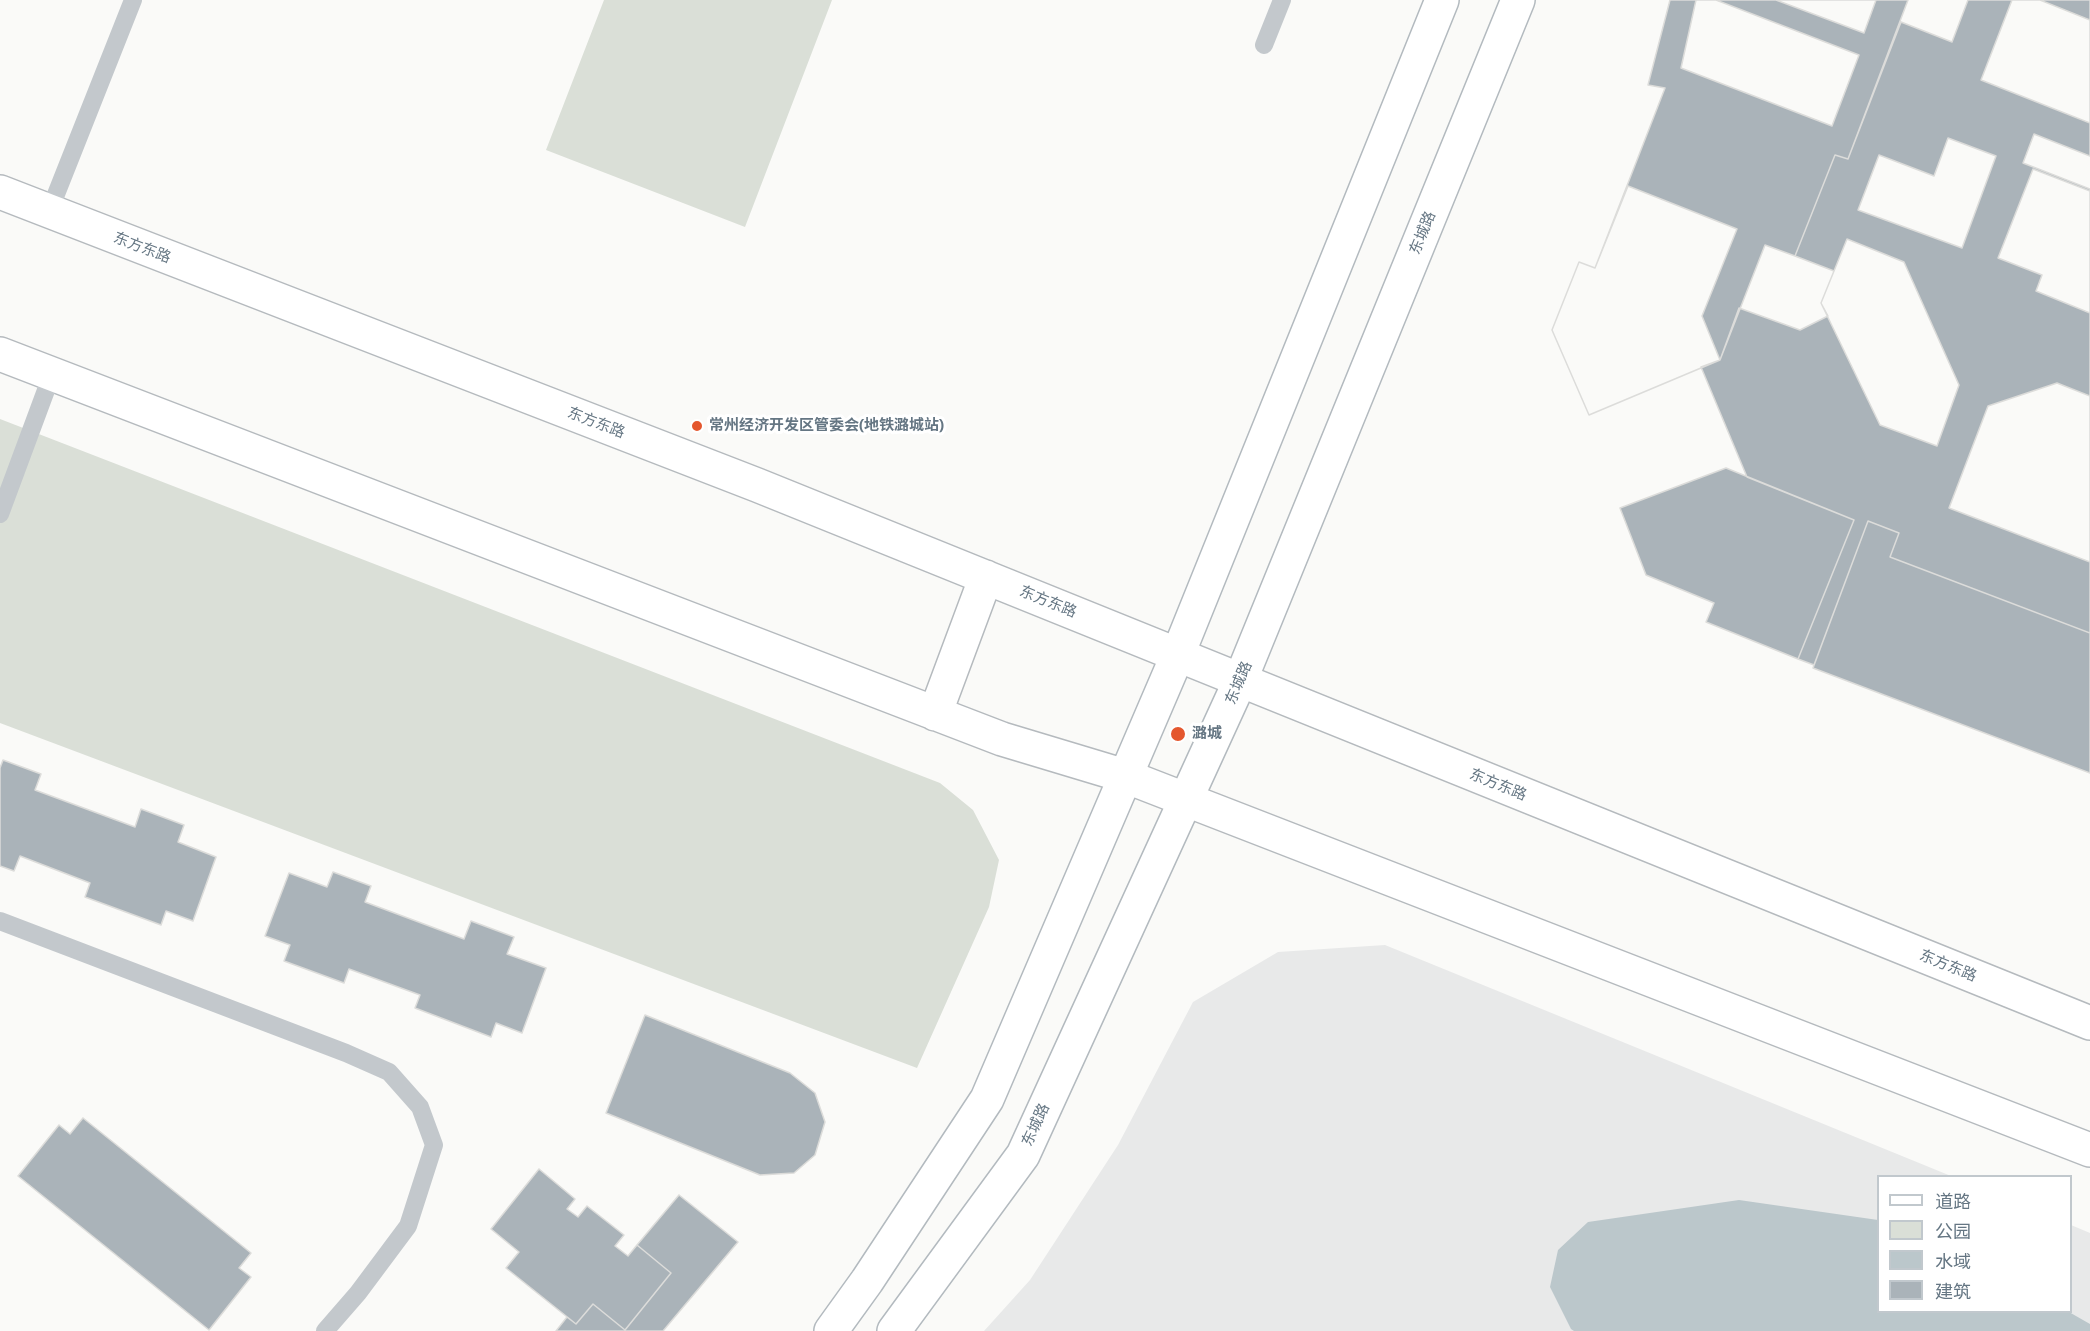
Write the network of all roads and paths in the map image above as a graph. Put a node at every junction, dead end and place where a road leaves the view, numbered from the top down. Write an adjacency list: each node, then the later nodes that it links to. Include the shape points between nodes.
1 (133, 0): 7 (lane)
2 (1282, 0): 5 (lane)
3 (1442, 0): 12 (main road)
4 (1518, 0): 13 (main road, 东城路)
5 (1264, 45)
6 (0, 192): 7 (main road, 东方东路)
7 (49, 212): 11 (main road, 东方东路)
8 (0, 354): 9 (main road)
9 (52, 375): 10 (lane); 14 (main road)
10 (0, 514)
11 (986, 577): 12 (main road, 东方东路); 14 (main road)
12 (1178, 654): 13 (main road, 东方东路); 15 (main road)
13 (1240, 681): 16 (main road, 东城路); 18 (main road, 东方东路)
14 (935, 714): 15 (main road)
15 (1125, 776): 16 (main road); 21 (main road, via 987,1100)
16 (1186, 800): 19 (main road); 22 (main road, 东城路, via 1023,1155)
17 (0, 921): 20 (lane, via 389,1072 420,1107 434,1145 408,1226)
18 (2090, 1023)
19 (2090, 1150)
20 (325, 1331)
21 (831, 1331)
22 (894, 1331)

